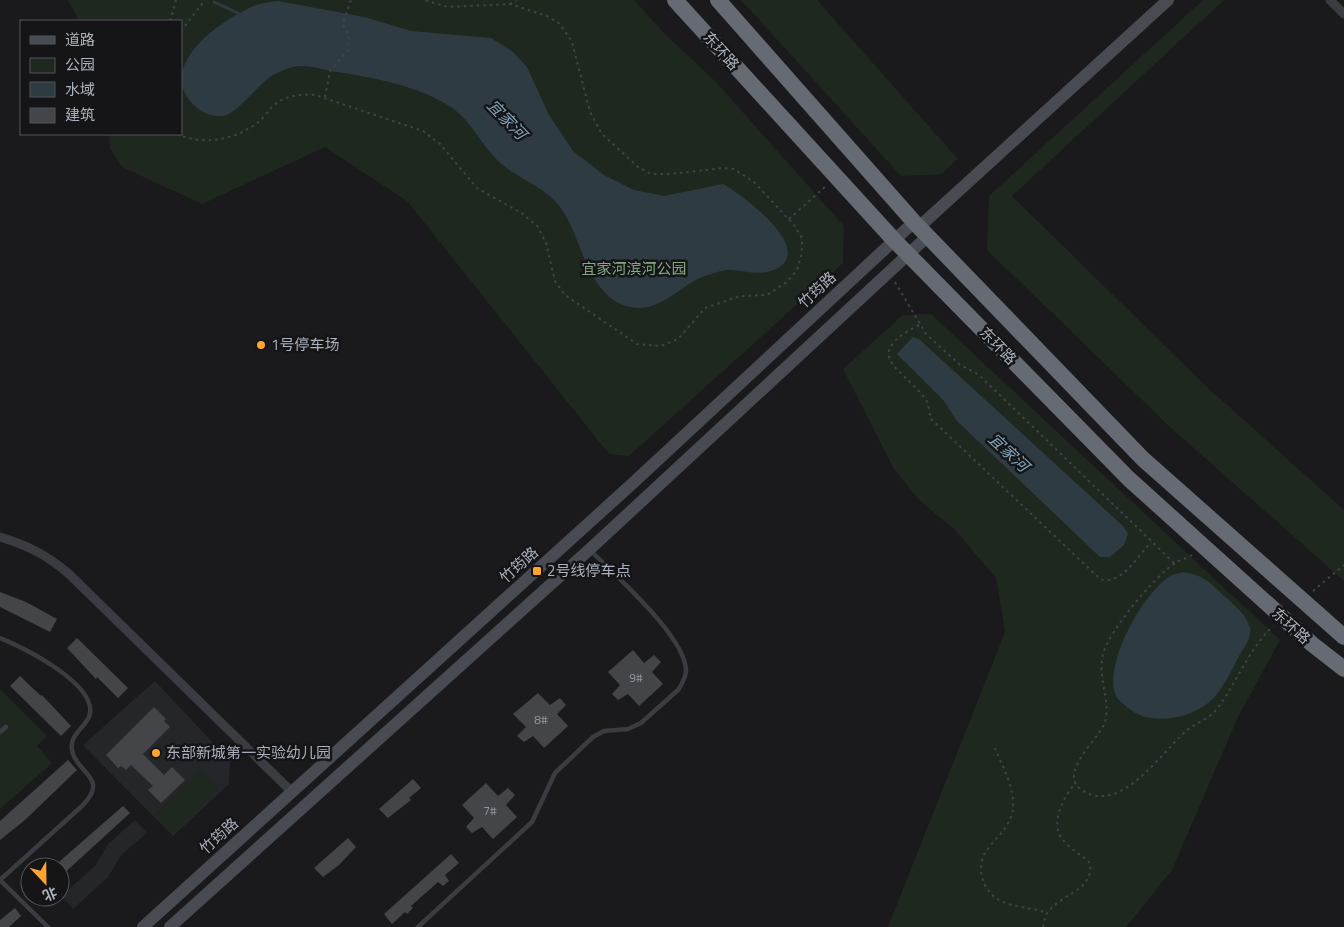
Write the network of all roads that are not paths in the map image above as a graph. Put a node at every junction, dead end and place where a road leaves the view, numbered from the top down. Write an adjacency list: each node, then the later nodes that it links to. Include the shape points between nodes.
1 (675, 0): 7 (highway, 东环路)
2 (718, 0): 6 (highway, 东环路)
3 (1168, 0): 6 (main road, 竹筠路)
4 (1330, 0): 5 (street)
5 (1344, 14)
6 (920, 228): 7 (main road, 竹筠路); 8 (main road, 竹筠路); 12 (highway, 东环路, via 1143,459)
7 (894, 240): 8 (highway, 东环路); 16 (main road, 竹筠路, via 633,483)
8 (908, 254): 10 (main road, 竹筠路); 13 (highway, 东环路, via 1129,479 1312,644)
9 (0, 537): 16 (street, via 27,545 50,557)
10 (590, 548): 20 (main road, 竹筠路); 21 (lane, via 672,636 685,665 683,682 641,723 628,729 598,734 566,762 552,778 532,822)
11 (0, 638): 17 (lane, via 51,665 88,699 90,715 76,732 72,747 93,786 83,806)
12 (1344, 638)
13 (1344, 668)
14 (6, 727): 15 (lane)
15 (0, 732)
16 (292, 792): 19 (main road, 竹筠路)
17 (0, 880): 18 (lane)
18 (48, 927)
19 (143, 927)
20 (170, 927)
21 (418, 927)

